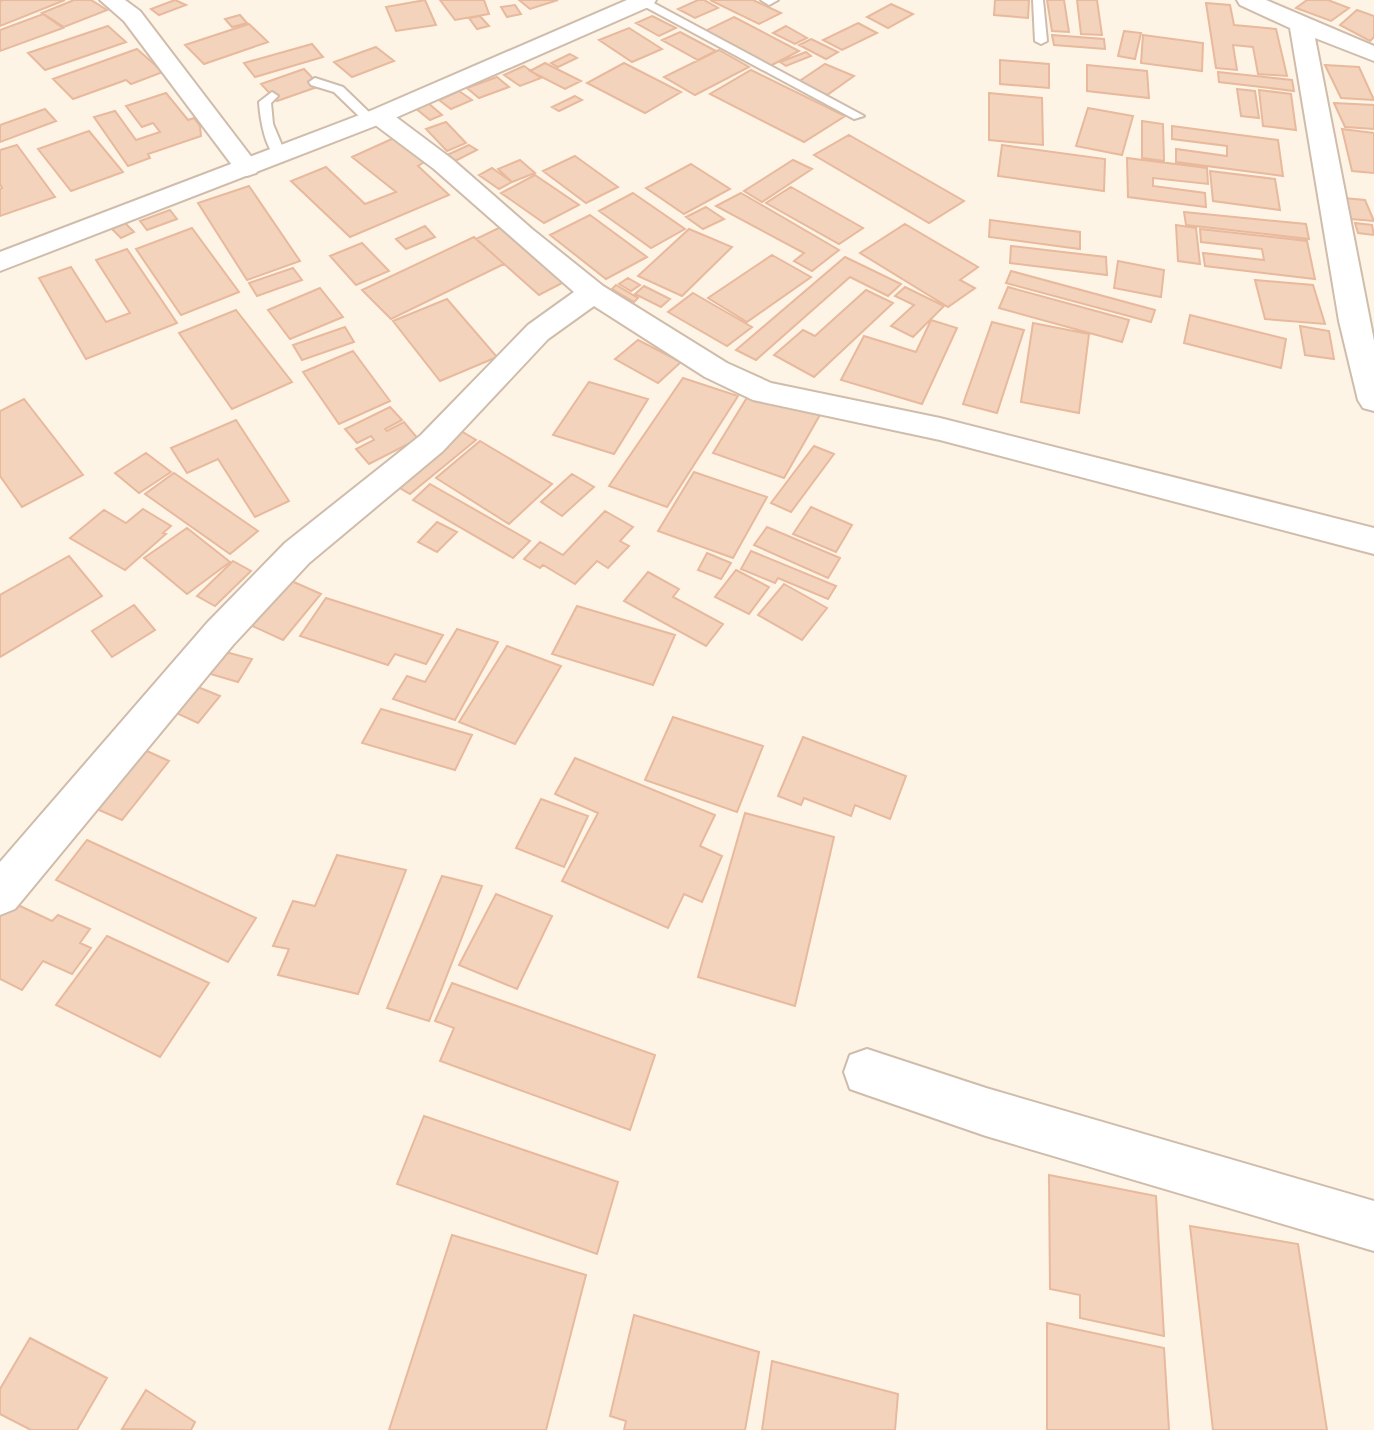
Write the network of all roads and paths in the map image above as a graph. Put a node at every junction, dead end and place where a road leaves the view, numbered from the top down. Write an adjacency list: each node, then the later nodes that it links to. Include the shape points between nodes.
1 (111, 0): 15 (street, via 132,16)
2 (766, 0): 3 (lane)
3 (773, 0)
4 (1038, 0): 8 (lane)
5 (1248, 0): 7 (street)
6 (644, 1): 12 (lane); 13 (street)
7 (1296, 14): 9 (street); 18 (street, via 1354,321)
8 (1041, 41)
9 (1374, 54)
10 (315, 82): 13 (lane, via 336,87)
11 (272, 96): 14 (lane, via 265,102 267,124)
12 (858, 116)
13 (374, 118): 14 (street); 17 (street, via 443,164)
14 (280, 155): 15 (street)
15 (247, 168): 16 (street)
16 (0, 262)
17 (593, 293): 19 (street, via 716,370 764,392 940,429); 20 (street, via 538,332 432,443 297,553 220,634)
18 (1374, 400)
19 (1374, 541)
20 (0, 894)
21 (867, 1072): 22 (street, via 986,1112)
22 (1374, 1226)

